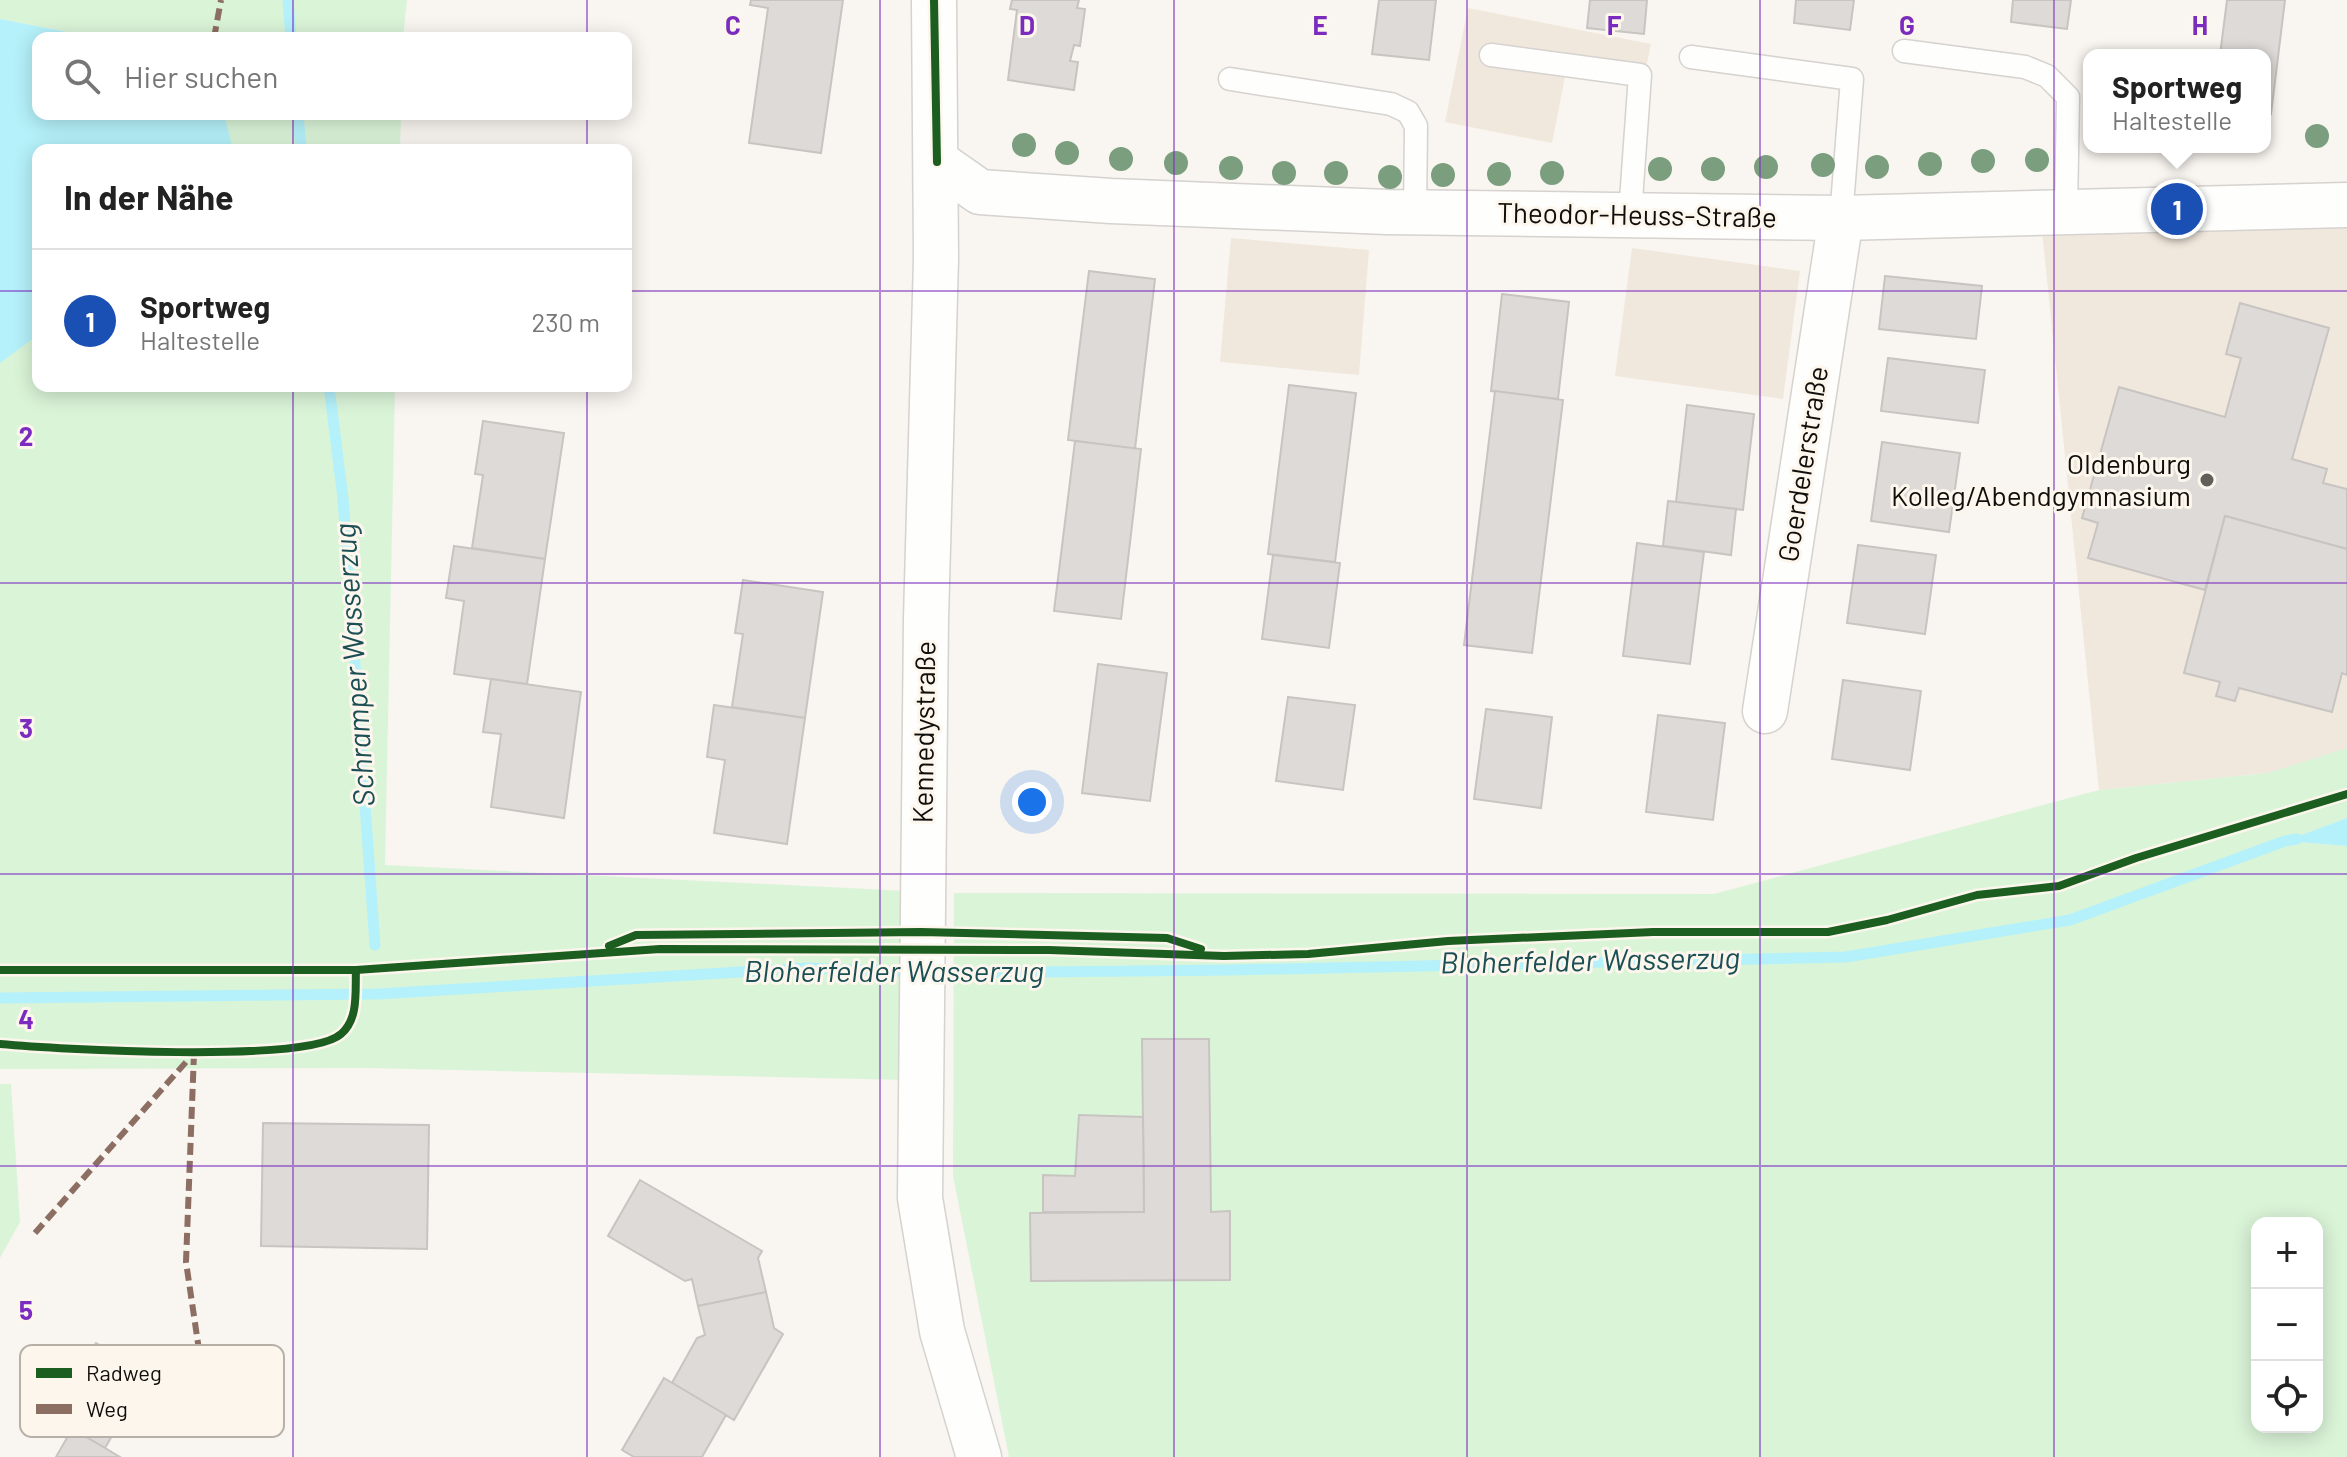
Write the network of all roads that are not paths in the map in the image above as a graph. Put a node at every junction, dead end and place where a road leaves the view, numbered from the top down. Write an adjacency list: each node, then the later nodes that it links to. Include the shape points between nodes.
1 (934, 0): 6 (street, Kennedystraße)
2 (1904, 51): 8 (lane, via 2025,67 2047,76 2068,97)
3 (1491, 55): 10 (lane, via 1640,75)
4 (1691, 57): 11 (lane, via 1852,79)
5 (1230, 79): 9 (lane, via 1391,104 1408,112 1416,126)
6 (937, 162): 9 (street, Theodor-Heuss-Straße, via 980,192); 13 (street, Kennedystraße, via 920,1198 942,1331)
7 (2347, 205): 8 (street, Theodor-Heuss-Straße)
8 (2066, 211): 11 (street, Theodor-Heuss-Straße)
9 (1415, 213): 10 (street, Theodor-Heuss-Straße)
10 (1630, 214): 11 (street, Theodor-Heuss-Straße)
11 (1841, 218): 12 (street, Goerdelerstraße)
12 (1765, 711)
13 (979, 1457)

